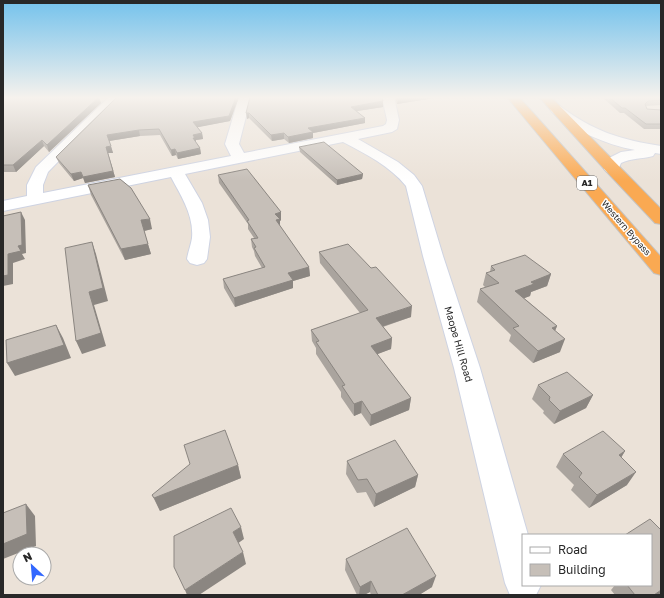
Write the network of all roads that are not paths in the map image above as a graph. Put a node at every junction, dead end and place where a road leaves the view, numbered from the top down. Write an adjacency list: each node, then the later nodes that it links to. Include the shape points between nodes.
1 (87, 125): 12 (street, via 41,170 34,185)
2 (237, 125): 9 (street, via 232,144)
3 (392, 125): 7 (street, via 376,132)
4 (537, 125): 16 (highway, Western Bypass / A1)
5 (571, 125): 10 (highway)
6 (579, 125): 8 (street, via 595,134)
7 (346, 138): 9 (street); 17 (street, Maope Hill Road, via 400,170 414,186 467,368)
8 (661, 151): 10 (street, via 620,157 614,161)
9 (240, 158): 11 (street)
10 (612, 169): 14 (highway)
11 (175, 171): 12 (street); 15 (street, via 197,210 201,238)
12 (35, 200): 13 (street)
13 (3, 206)
14 (661, 219)
15 (197, 259)
16 (661, 269)
17 (522, 580)

